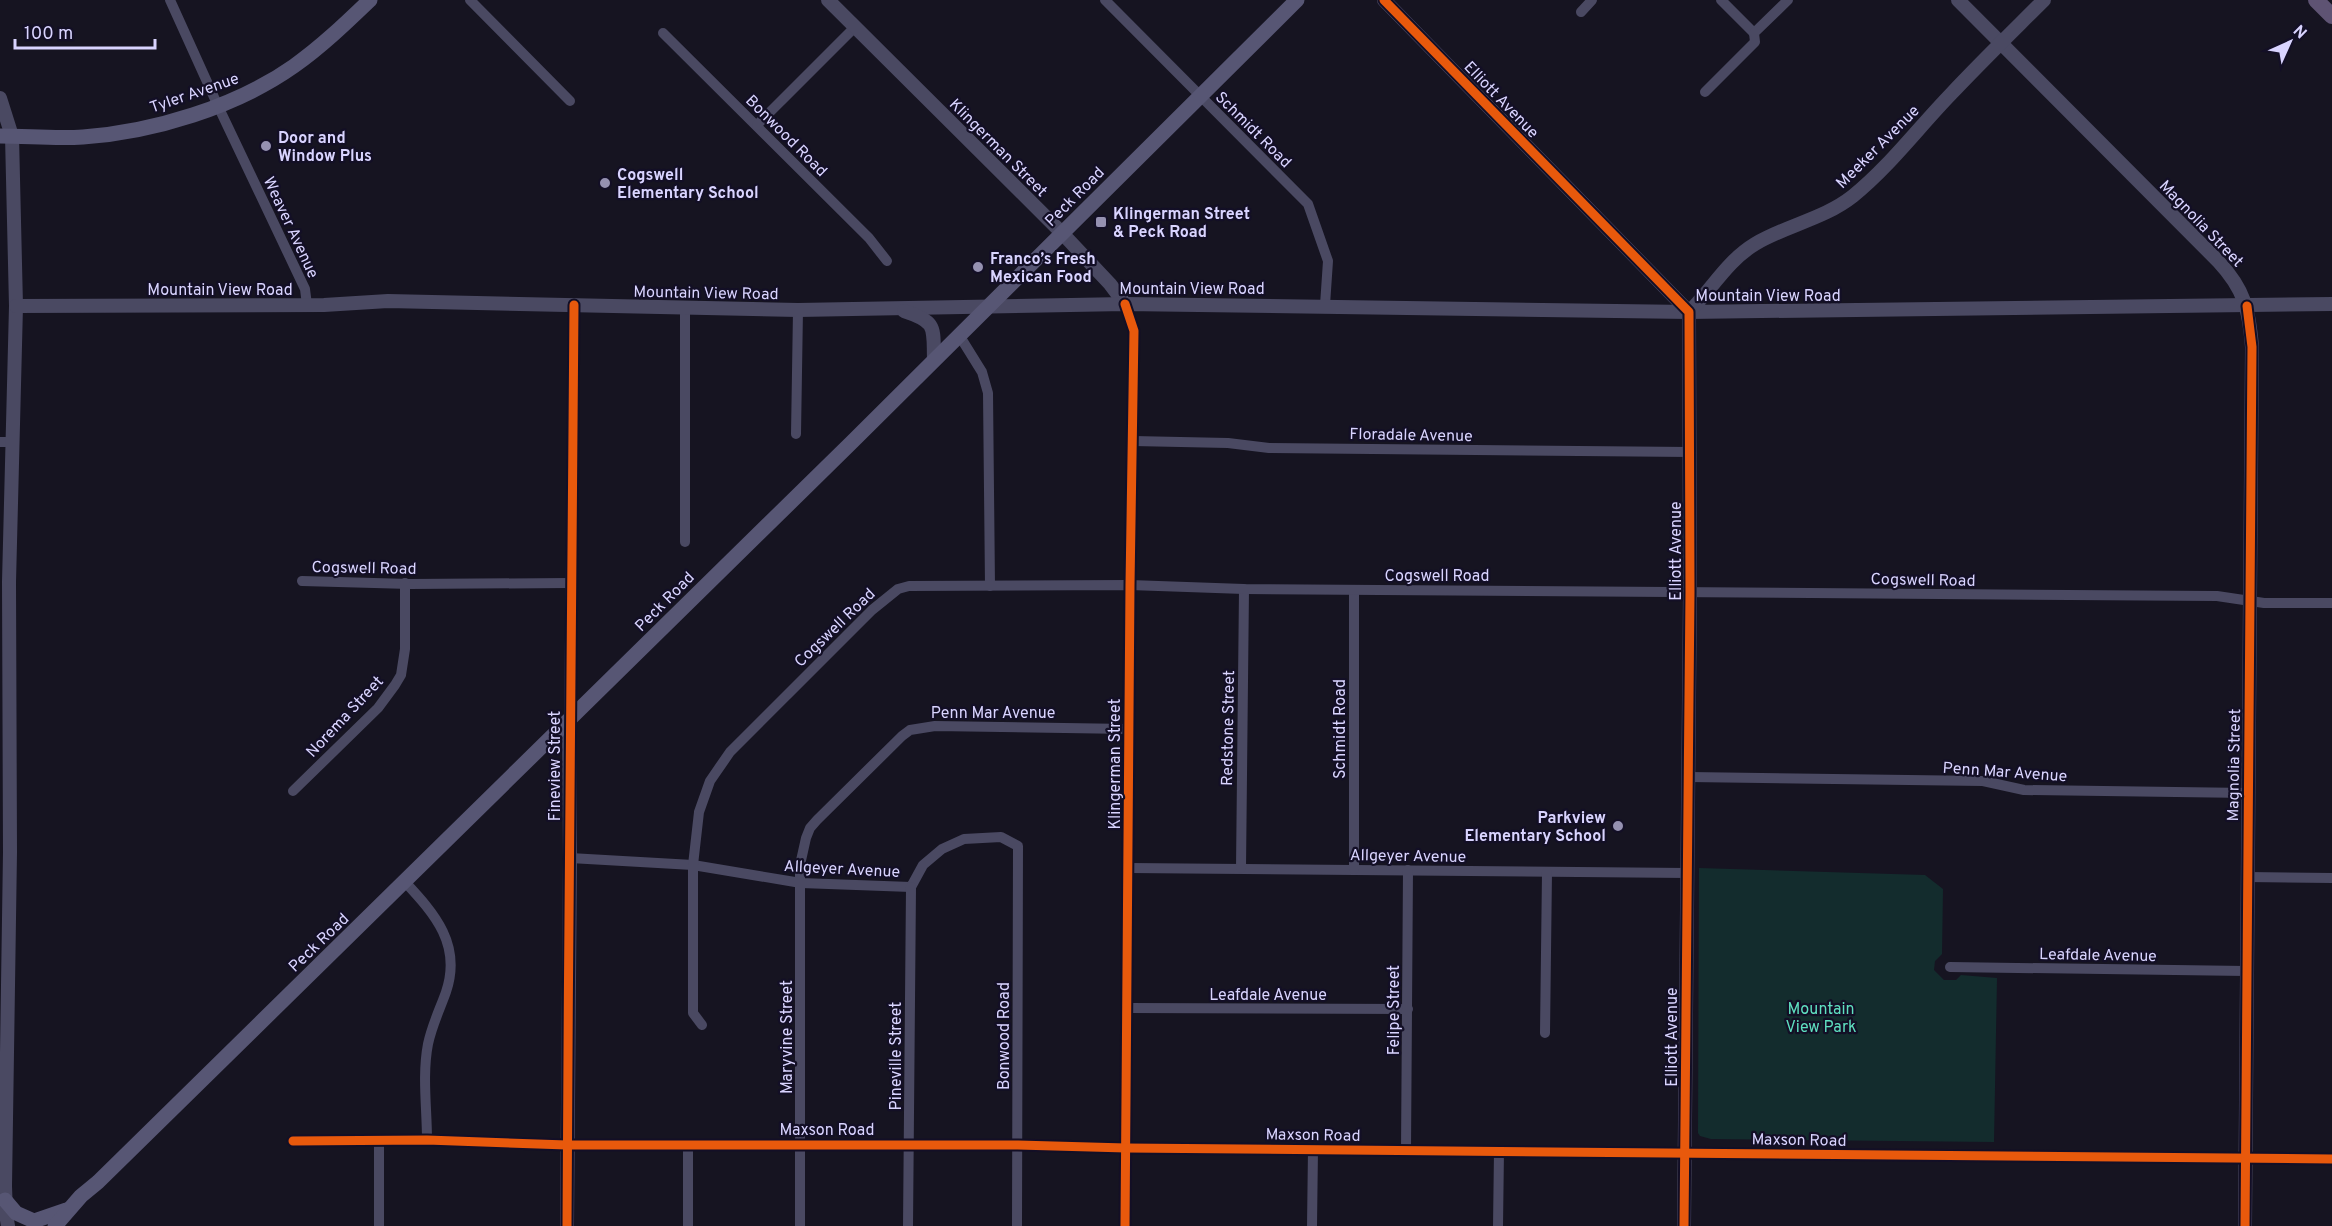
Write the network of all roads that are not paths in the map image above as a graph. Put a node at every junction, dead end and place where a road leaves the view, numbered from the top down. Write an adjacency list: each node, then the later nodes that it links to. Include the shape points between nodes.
1 (170, 0): 24 (street, Weaver Avenue)
2 (370, 0): 24 (main road, Tyler Avenue, via 294,66)
3 (470, 0): 23 (street)
4 (828, 0): 16 (street, Klingerman Street)
5 (1105, 0): 21 (street, Schmidt Road)
6 (1298, 0): 21 (main road, Peck Road)
7 (1384, 0): 40 (street, Elliott Avenue)
8 (1592, 0): 14 (street)
9 (1721, 0): 18 (street)
10 (1788, 0): 18 (street)
11 (1958, 0): 19 (street, Magnolia Street)
12 (2044, 0): 19 (street, Meeker Avenue)
13 (2316, 0): 15 (main road)
14 (1581, 12)
15 (2332, 16)
16 (855, 27): 25 (street); 27 (street, Klingerman Street)
17 (663, 33): 25 (street, Bonwood Road)
18 (1754, 33): 20 (street, via 1755,42)
19 (2001, 43): 36 (street, Magnolia Street, via 2224,267 2238,284); 40 (street, Meeker Avenue, via 1855,194 1829,212 1754,244 1732,261)
20 (1705, 92)
21 (1200, 97): 27 (main road, Peck Road); 33 (street, Schmidt Road, via 1308,204 1328,261)
22 (0, 98): 26 (street)
23 (570, 101)
24 (218, 106): 26 (main road, Tyler Avenue, via 116,133 83,137); 31 (street, Weaver Avenue, via 305,289)
25 (757, 125): 28 (street, Bonwood Road)
26 (6, 136): 34 (street)
27 (1062, 233): 29 (street, Klingerman Street); 35 (main road, Peck Road)
28 (887, 261)
29 (1125, 304): 33 (street, Mountain View Road); 35 (street, Mountain View Road); 44 (street, Klingerman Street, via 1134,331)
30 (2332, 304): 36 (street, Mountain View Road)
31 (307, 305): 32 (street, Mountain View Road, via 406,301); 34 (street, Mountain View Road)
32 (574, 305): 37 (street, Mountain View Road); 51 (street, Fineview Street)
33 (1325, 305): 40 (street, Mountain View Road)
34 (16, 306): 45 (street)
35 (988, 306): 38 (street, Mountain View Road); 41 (main road, Peck Road)
36 (2247, 306): 40 (street, Mountain View Road); 57 (street, Magnolia Street, via 2252,347)
37 (685, 308): 39 (street, Mountain View Road); 47 (street)
38 (890, 308): 39 (street, Mountain View Road); 42 (street, via 929,322 933,329)
39 (798, 310): 43 (street)
40 (1689, 312): 46 (street, Elliott Avenue)
41 (959, 335): 42 (main road, Peck Road); 53 (street, via 982,372 989,400)
42 (934, 360): 59 (main road, Peck Road)
43 (796, 435)
44 (1133, 441): 46 (street, Floradale Avenue, via 1269,448); 52 (street, Klingerman Street)
45 (6, 442): 48 (street)
46 (1690, 452): 56 (street, Elliott Avenue)
47 (685, 542)
48 (5, 577): 61 (street)
49 (302, 581): 50 (street, Cogswell Road)
50 (405, 583): 51 (street, Cogswell Road); 63 (street, Norema Street, via 405,650 396,685 378,708)
51 (569, 583): 59 (street, Fineview Street)
52 (1130, 585): 53 (street, Cogswell Road); 54 (street, Cogswell Road); 60 (street, Klingerman Street)
53 (990, 586): 67 (street, Cogswell Road, via 909,586 898,589 872,610 719,766 699,812)
54 (1244, 589): 55 (street, Cogswell Road); 69 (street, Redstone Street)
55 (1354, 590): 56 (street, Cogswell Road); 70 (street, Schmidt Road)
56 (1690, 592): 57 (street, Cogswell Road, via 2217,597); 62 (street, Elliott Avenue)
57 (2251, 601): 58 (street, Cogswell Road); 64 (street, Magnolia Street)
58 (2332, 603)
59 (569, 720): 66 (street, Fineview Street); 76 (main road, Peck Road)
60 (1129, 729): 68 (street, Klingerman Street); 77 (street, Penn Mar Avenue, via 926,726 910,730 810,828 800,866)
61 (5, 765): 97 (street)
62 (1689, 777): 64 (street, Penn Mar Avenue, via 1983,781 2024,790); 73 (street, Elliott Avenue)
63 (293, 790)
64 (2248, 793): 74 (street, Magnolia Street)
65 (1018, 846): 78 (street, Allgeyer Avenue, via 1001,837 964,839 942,849 923,865); 92 (street, Bonwood Road)
66 (570, 858): 67 (street, Allgeyer Avenue); 90 (street, Fineview Street)
67 (693, 865): 77 (street, Allgeyer Avenue); 83 (street, Cogswell Road, via 693,1013)
68 (1129, 868): 69 (street, Allgeyer Avenue); 81 (street, Klingerman Street)
69 (1241, 868): 70 (street, Allgeyer Avenue)
70 (1354, 869): 71 (street, Allgeyer Avenue)
71 (1408, 870): 72 (street, Allgeyer Avenue); 82 (street, Felipe Street)
72 (1547, 872): 73 (street, Allgeyer Avenue); 84 (street)
73 (1687, 873): 98 (street, Elliott Avenue)
74 (2247, 877): 75 (street); 80 (street, Magnolia Street)
75 (2332, 878)
76 (405, 882): 86 (street, via 445,933 450,963 450,978 433,1023 425,1062); 102 (main road, Peck Road)
77 (801, 883): 78 (street, Allgeyer Avenue); 88 (street, Maryvine Street)
78 (911, 887): 89 (street, Pineville Street)
79 (1950, 967): 80 (street, Leafdale Avenue)
80 (2246, 970): 99 (street, Magnolia Street)
81 (1128, 1008): 82 (street, Leafdale Avenue); 93 (street, Klingerman Street)
82 (1408, 1009): 95 (street, Felipe Street)
83 (702, 1025)
84 (1545, 1033)
85 (379, 1140): 86 (street, Maxson Road); 87 (street, Maxson Road); 105 (street)
86 (428, 1140): 90 (street, Maxson Road)
87 (293, 1141)
88 (800, 1144): 89 (street, Maxson Road); 91 (street, Maxson Road); 108 (street, Maryvine Street)
89 (909, 1144): 92 (street, Maxson Road); 109 (street, Pineville Street)
90 (567, 1145): 91 (street, Maxson Road); 106 (street, Fineview Street)
91 (688, 1145): 107 (street)
92 (1018, 1145): 93 (street, Maxson Road); 110 (street, Bonwood Road)
93 (1126, 1148): 94 (street, Maxson Road); 111 (street, Klingerman Street)
94 (1313, 1149): 95 (street, Maxson Road); 112 (street)
95 (1406, 1150): 96 (street, Maxson Road)
96 (1499, 1151): 98 (street, Maxson Road); 113 (street)
97 (3, 1152): 101 (street)
98 (1685, 1153): 99 (street, Maxson Road); 114 (street, Elliott Avenue)
99 (2246, 1159): 100 (street, Maxson Road); 115 (street, Magnolia Street)
100 (2332, 1159)
101 (5, 1200): 102 (main road, via 16,1213 34,1221); 103 (street)
102 (69, 1209): 104 (main road, Peck Road)
103 (8, 1226)
104 (56, 1226)
105 (379, 1226)
106 (567, 1226)
107 (688, 1226)
108 (800, 1226)
109 (908, 1226)
110 (1017, 1226)
111 (1125, 1226)
112 (1312, 1226)
113 (1498, 1226)
114 (1684, 1226)
115 (2245, 1226)

